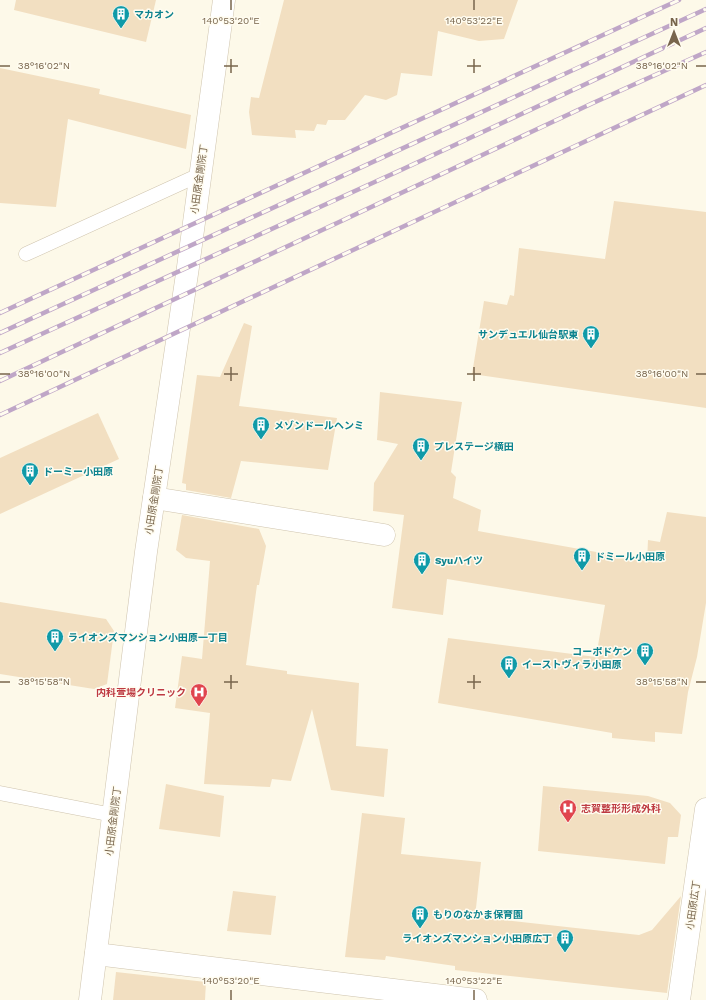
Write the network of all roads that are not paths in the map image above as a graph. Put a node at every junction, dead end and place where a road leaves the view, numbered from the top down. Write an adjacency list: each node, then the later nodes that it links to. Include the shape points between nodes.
1 (224, 0): 2 (street, 小田原金剛院丁)
2 (199, 175): 3 (lane); 4 (street, 小田原金剛院丁)
3 (26, 254)
4 (154, 498): 5 (street); 8 (street, 小田原金剛院丁)
5 (384, 535)
6 (0, 793): 8 (lane)
7 (706, 809): 12 (street, 小田原広丁)
8 (113, 815): 9 (street, 小田原金剛院丁)
9 (96, 954): 10 (street, 小田原金剛院丁); 11 (street)
10 (90, 1000)
11 (476, 1000)
12 (679, 1000)

